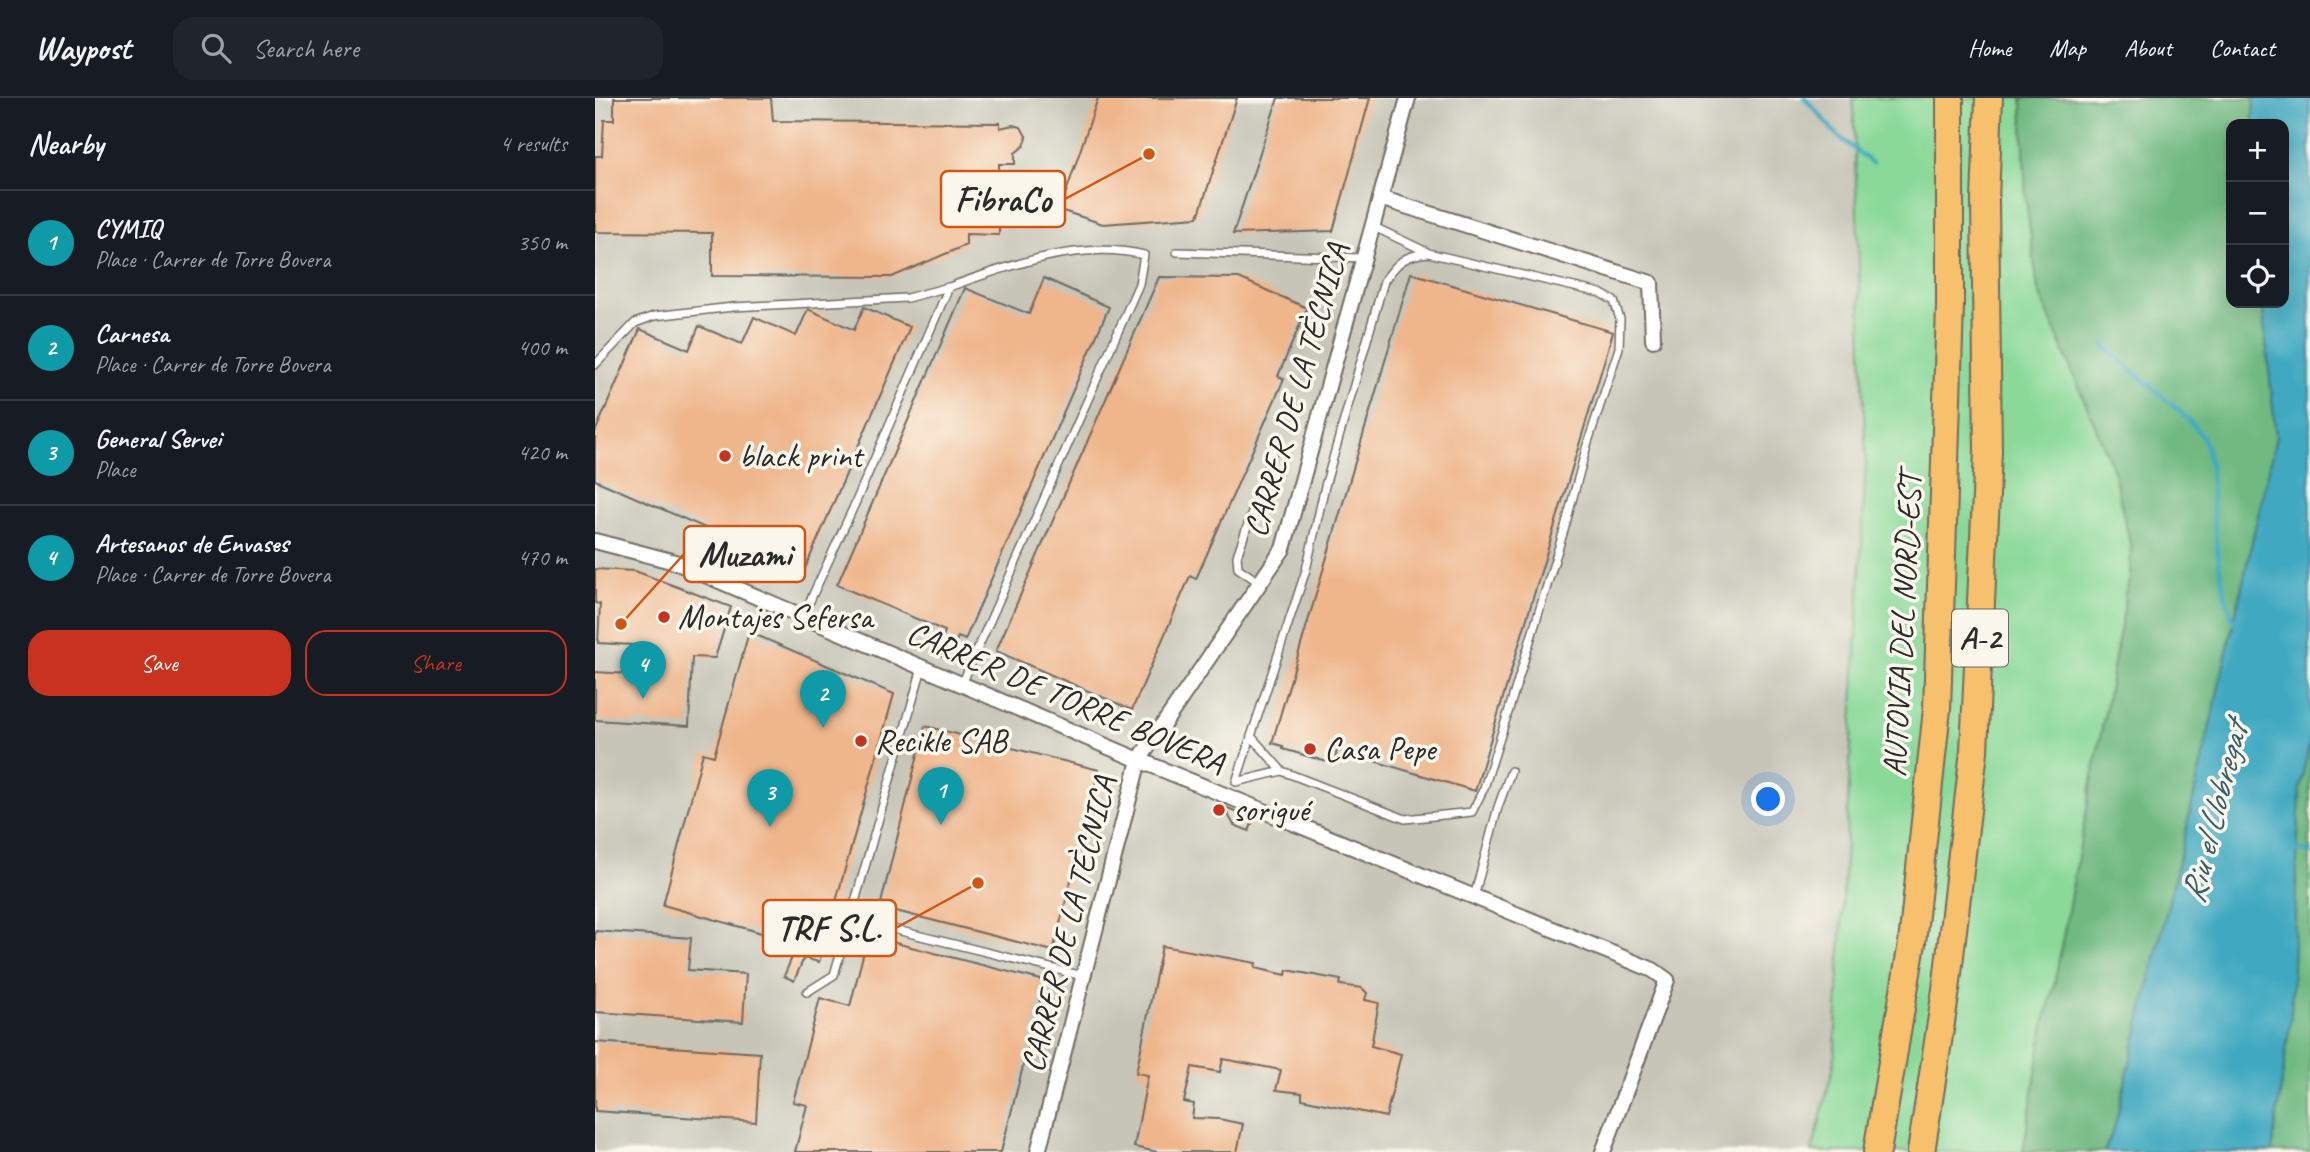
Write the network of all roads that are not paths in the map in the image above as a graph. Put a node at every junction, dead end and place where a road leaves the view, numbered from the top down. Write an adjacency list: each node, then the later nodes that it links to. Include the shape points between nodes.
1 (1408, 98): 5 (street, CARRER DE LA TÈCNICA)
2 (1932, 98): 11 (highway)
3 (1950, 98): 11 (highway, AUTOVIA DEL NORD-EST / A-2)
4 (1989, 105): 33 (highway, A-2, via 1985,200 1989,452 1974,751 1946,990)
5 (1380, 198): 6 (street, CARRER DE LA TÈCNICA); 12 (street, via 1651,283)
6 (1373, 226): 8 (lane); 9 (street, CARRER DE LA TÈCNICA)
7 (1177, 252): 9 (lane)
8 (1428, 253): 20 (lane, via 1398,262 1384,281 1328,473 1306,570); 22 (lane, via 1600,293 1614,300 1620,318 1619,348 1507,716 1472,812 1405,819)
9 (1363, 258): 16 (street, CARRER DE LA TÈCNICA, via 1283,549)
10 (949, 287): 13 (lane, via 907,298 655,316 635,323); 17 (lane); 19 (lane, via 989,271 1067,253 1128,251 1144,255 1139,284)
11 (1950, 306): 32 (highway, AUTOVIA DEL NORD-EST / A-2, via 1937,709 1912,943)
12 (1653, 340)
13 (595, 366)
14 (1278, 437): 16 (lane, via 1237,556 1238,568)
15 (595, 541): 17 (street, CARRER DE TORRE BOVERA, via 675,562)
16 (1260, 583): 21 (street, CARRER DE LA TÈCNICA)
17 (803, 616): 18 (street, CARRER DE TORRE BOVERA)
18 (922, 667): 19 (street, CARRER DE TORRE BOVERA); 27 (lane)
19 (962, 684): 21 (street, CARRER DE TORRE BOVERA)
20 (1251, 736): 22 (lane); 24 (lane)
21 (1139, 760): 25 (street, CARRER DE TORRE BOVERA); 28 (street, CARRER DE LA TÈCNICA)
22 (1282, 771): 24 (lane)
23 (1511, 771): 26 (lane)
24 (1236, 782): 25 (lane)
25 (1230, 797): 26 (street, CARRER DE TORRE BOVERA)
26 (1474, 897): 31 (street, CARRER DE TORRE BOVERA, via 1653,970 1667,980)
27 (852, 919): 28 (lane); 29 (lane, via 834,975)
28 (1083, 976): 30 (street, CARRER DE LA TÈCNICA)
29 (807, 992)
30 (1038, 1152)
31 (1603, 1152)
32 (1877, 1152)
33 (1921, 1152)

